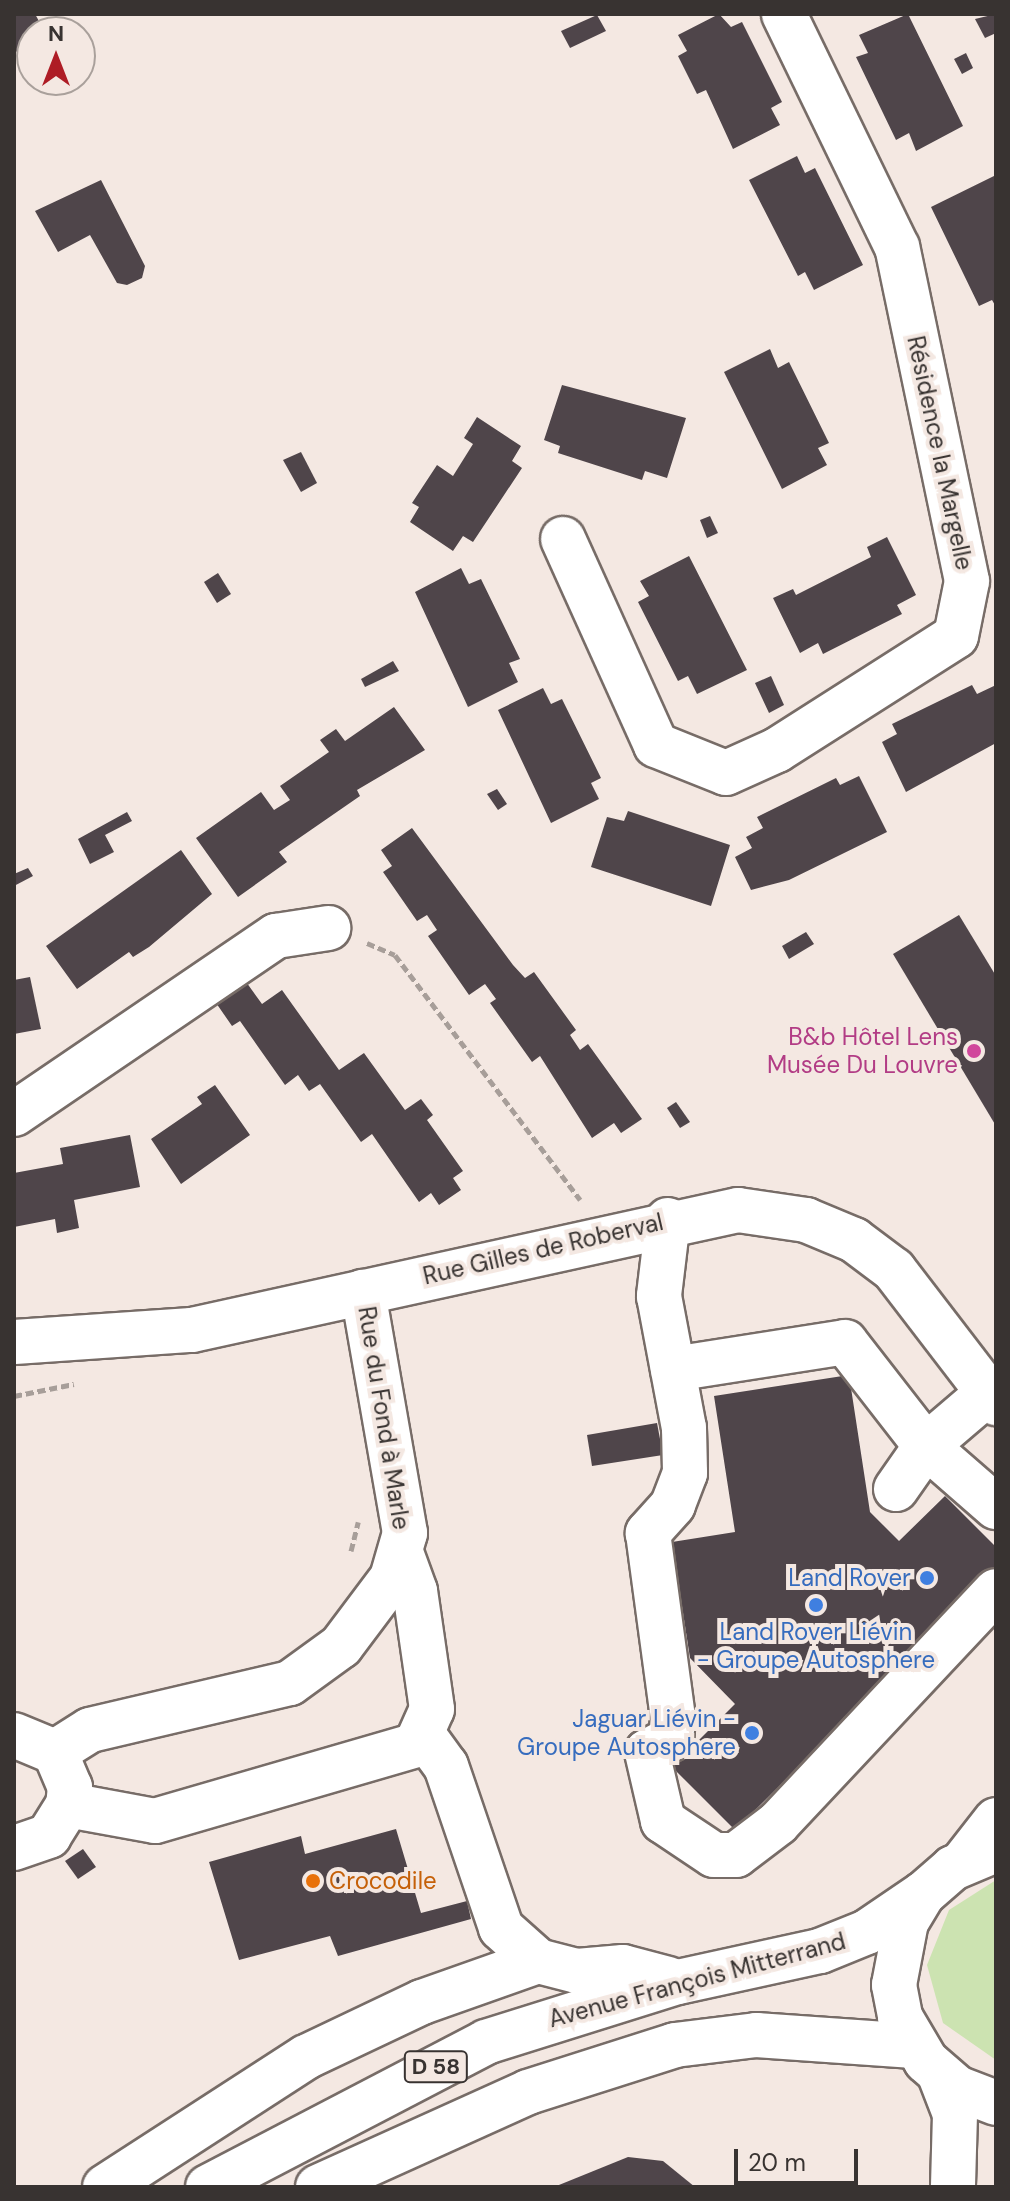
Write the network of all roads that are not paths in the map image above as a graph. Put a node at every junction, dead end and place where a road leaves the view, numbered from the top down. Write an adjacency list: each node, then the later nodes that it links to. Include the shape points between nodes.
1 (784, 14): 2 (street, Résidence la Margelle, via 897,247 967,581 956,636 777,750 726,773 656,745)
2 (563, 539)
3 (328, 928): 4 (street, via 276,936)
4 (14, 1114)
5 (668, 1220): 6 (street, Rue Gilles de Roberval); 8 (street, via 659,1296); 9 (street, Rue Gilles de Roberval, via 738,1210 806,1220 854,1240 894,1270)
6 (363, 1292): 7 (street, Rue Gilles de Roberval, via 192,1330); 13 (street, Rue du Fond à Marle, via 405,1533)
7 (14, 1342)
8 (673, 1369): 10 (street, via 845,1342); 14 (street, via 685,1473 673,1505 648,1533 673,1718 671,1739 647,1752 663,1821 714,1855 736,1855 778,1823)
9 (992, 1398): 10 (street)
10 (926, 1446): 11 (street); 12 (street)
11 (896, 1489)
12 (996, 1507)
13 (402, 1556): 15 (street, Rue du Fond à Marle); 16 (street)
14 (996, 1591)
15 (355, 1628): 16 (street, via 384,1633); 19 (street, Rue du Fond à Marle, via 290,1683 90,1730)
16 (426, 1656): 18 (street, via 432,1709)
17 (14, 1735): 19 (street)
18 (424, 1736): 20 (street, via 409,1749 155,1821); 25 (street, via 446,1766 501,1928)
19 (55, 1752): 20 (street, via 70,1787)
20 (68, 1805): 22 (street, via 49,1836)
21 (996, 1820): 23 (street, Avenue François Mitterrand)
22 (14, 1848)
23 (980, 1856): 24 (street, Avenue François Mitterrand)
24 (923, 1894): 26 (street, Avenue François Mitterrand / D 58, via 867,1932 820,1951); 27 (street, via 906,1922 895,1974 900,2017)
25 (538, 1961): 26 (street, via 577,1971 623,1967); 29 (street, via 422,2002 306,2057)
26 (678, 1982): 30 (street, Avenue François Mitterrand / D 58, via 486,2042)
27 (927, 2060): 28 (street); 31 (street, D 58, via 756,2035 675,2045 528,2092); 32 (street, via 955,2114)
28 (996, 2103)
29 (105, 2187)
30 (208, 2187)
31 (318, 2187)
32 (953, 2187)

